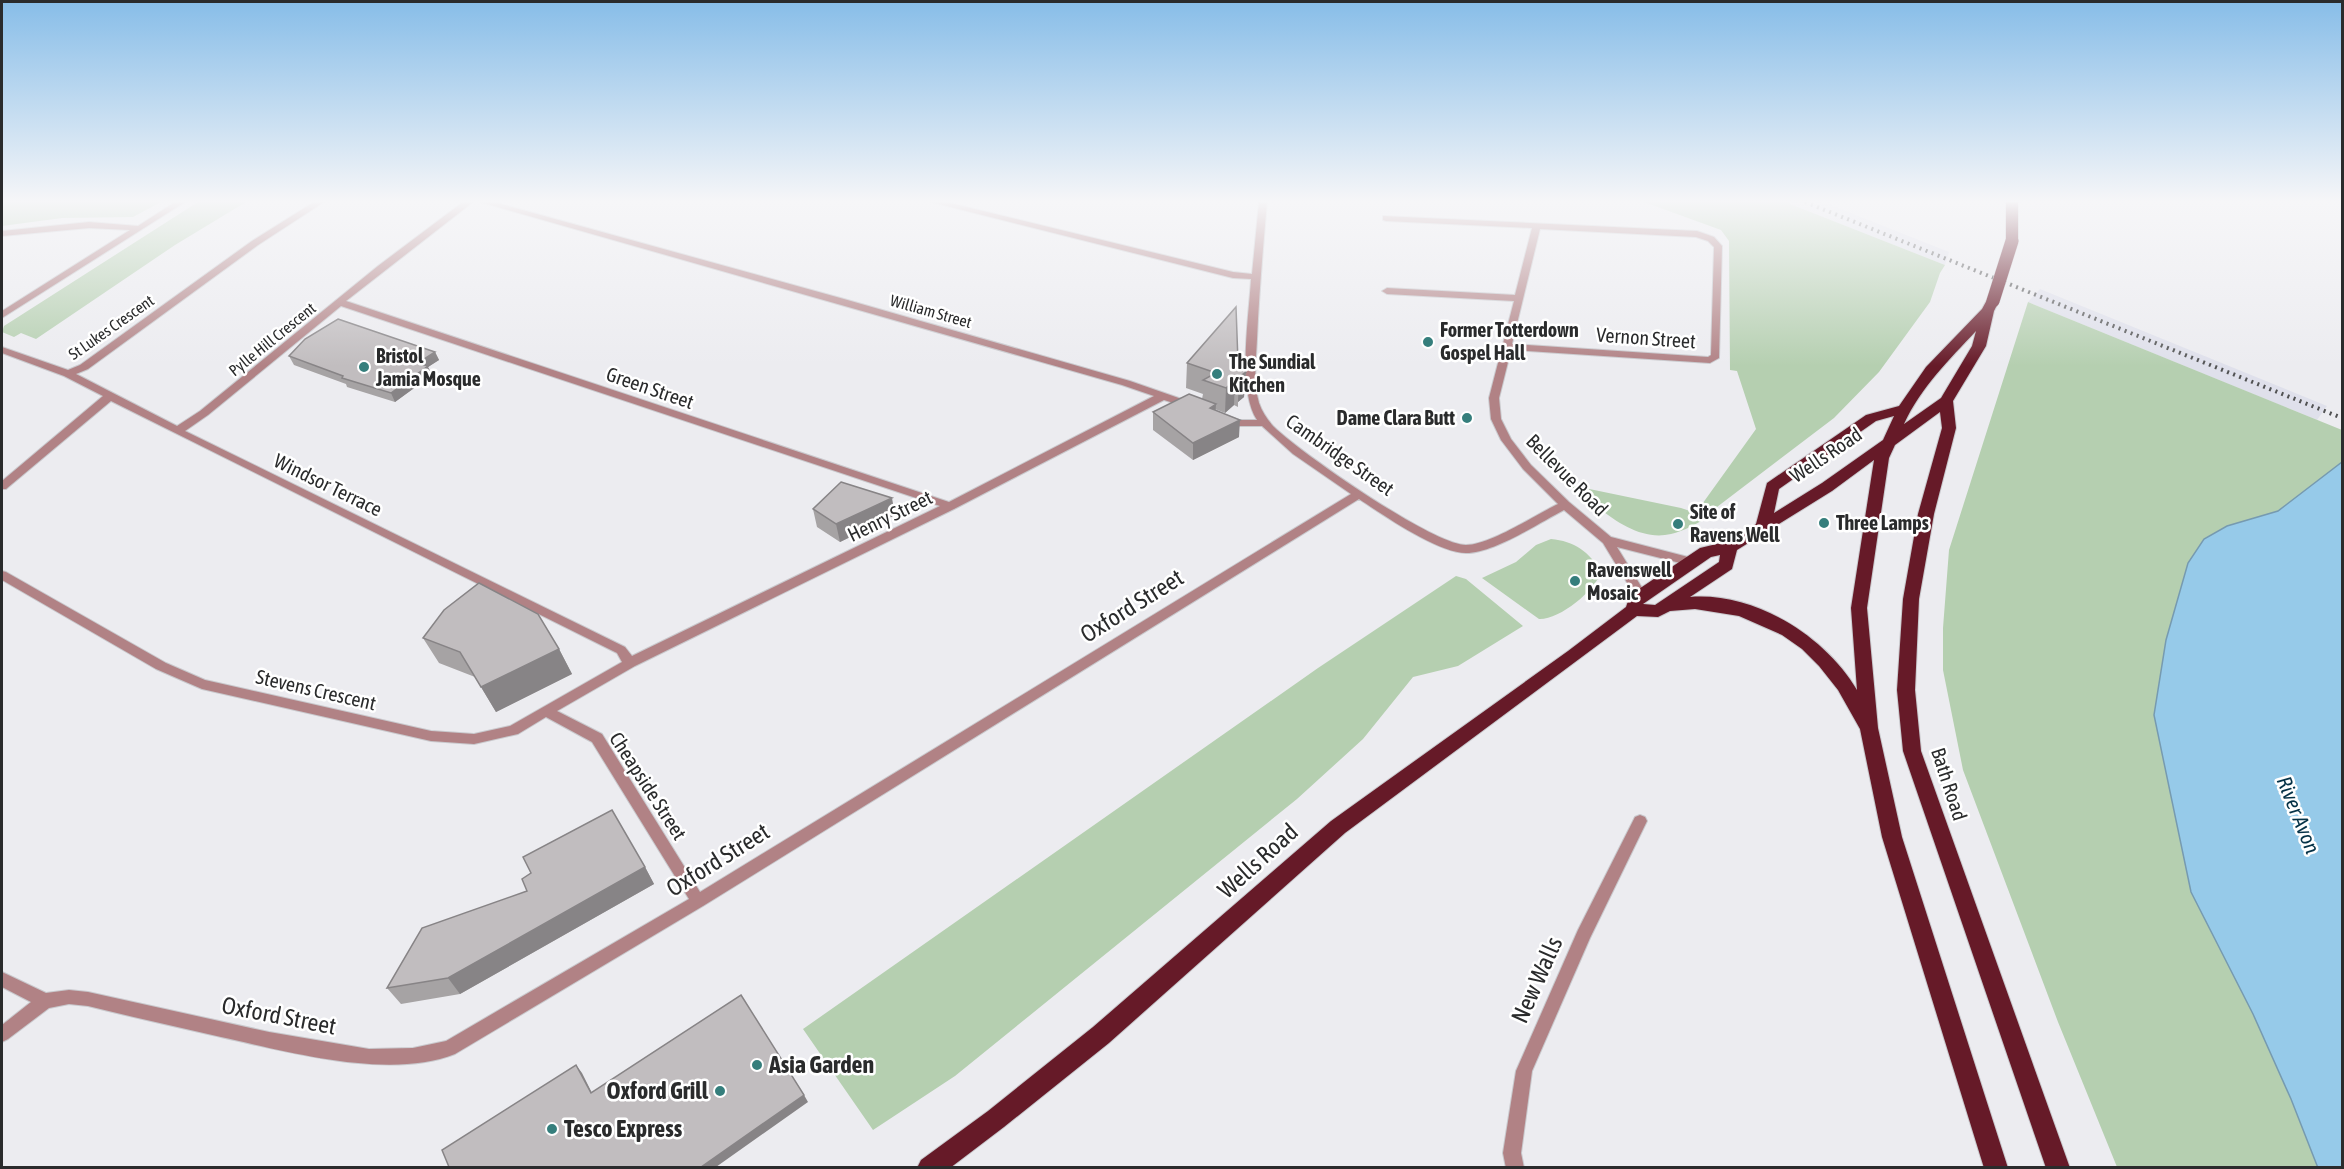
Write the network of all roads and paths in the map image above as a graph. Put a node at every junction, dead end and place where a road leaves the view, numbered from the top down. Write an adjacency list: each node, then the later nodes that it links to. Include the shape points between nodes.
1 (93, 257): 15 (street)
2 (236, 257): 18 (street, St Lukes Crescent, via 84,367)
3 (398, 257): 13 (street, Pylle Hill Crescent)
4 (681, 257): 20 (street, William Street)
5 (1159, 257): 10 (street)
6 (1257, 257): 10 (street, Cambridge Street)
7 (1530, 257): 12 (street, Bellevue Road)
8 (1718, 257): 16 (street, Vernon Street, via 1716,356 1710,360)
9 (2008, 257): 14 (highway, bridge)
10 (1255, 277): 25 (street, Cambridge Street, via 1251,387 1255,407)
11 (1388, 291): 12 (street)
12 (1520, 298): 16 (street, Bellevue Road)
13 (339, 302): 26 (street, Pylle Hill Crescent); 31 (street, Green Street)
14 (1990, 306): 21 (highway, via 1979,346); 22 (highway, via 1931,370)
15 (2, 315)
16 (1508, 347): 30 (street, Bellevue Road, via 1494,398 1496,419 1506,441)
17 (2, 350): 18 (street, Windsor Terrace)
18 (68, 374): 19 (street, Windsor Terrace)
19 (110, 396): 26 (street, Windsor Terrace); 28 (street)
20 (1163, 396): 23 (street, William Street); 31 (street, Henry Street)
21 (1946, 401): 27 (highway); 50 (highway, Bath Road, via 1949,428 1926,514 1911,599 1906,690 1912,751)
22 (1904, 409): 27 (highway); 32 (highway, via 1870,418 1772,487)
23 (1206, 411)
24 (1217, 415): 25 (street, via 1238,423)
25 (1265, 423): 29 (street, Cambridge Street, via 1283,441)
26 (177, 431): 39 (street, Windsor Terrace, via 621,650)
27 (1888, 444): 32 (highway, Wells Road); 41 (highway, via 1880,468 1859,608)
28 (2, 486)
29 (1359, 494): 30 (street, Cambridge Street, via 1448,546 1466,549 1484,545); 43 (street, Oxford Street)
30 (1565, 505): 33 (street, Bellevue Road)
31 (950, 506): 39 (street, Henry Street)
32 (1763, 526): 34 (highway, Wells Road)
33 (1607, 540): 35 (street, Bellevue Road); 37 (street, Bellevue Road)
34 (1730, 547): 35 (highway, Wells Road, via 1706,552); 38 (highway, Wells Road, via 1726,565)
35 (1692, 562): 37 (highway, Wells Road)
36 (2, 575): 40 (street, Stevens Crescent, via 161,666 202,684 431,736 474,739 513,730)
37 (1637, 603): 38 (highway, Wells Road, via 1658,611); 47 (highway, Wells Road, via 1338,826 1101,1035)
38 (1666, 606): 41 (highway, via 1707,603 1760,615 1824,660 1841,680)
39 (630, 663): 40 (street, Stevens Crescent)
40 (548, 712): 43 (street, Cheapside Street, via 597,738)
41 (1869, 728): 49 (highway, via 1892,837)
42 (1640, 820): 48 (street, New Walls, via 1583,935 1524,1071 1512,1153)
43 (698, 901): 45 (street, Oxford Street, via 479,1032 449,1048 413,1056 369,1056 268,1040 88,999)
44 (2, 979): 45 (street)
45 (45, 1001): 46 (street)
46 (2, 1034)
47 (930, 1167)
48 (1515, 1167)
49 (1996, 1167)
50 (2058, 1167)

